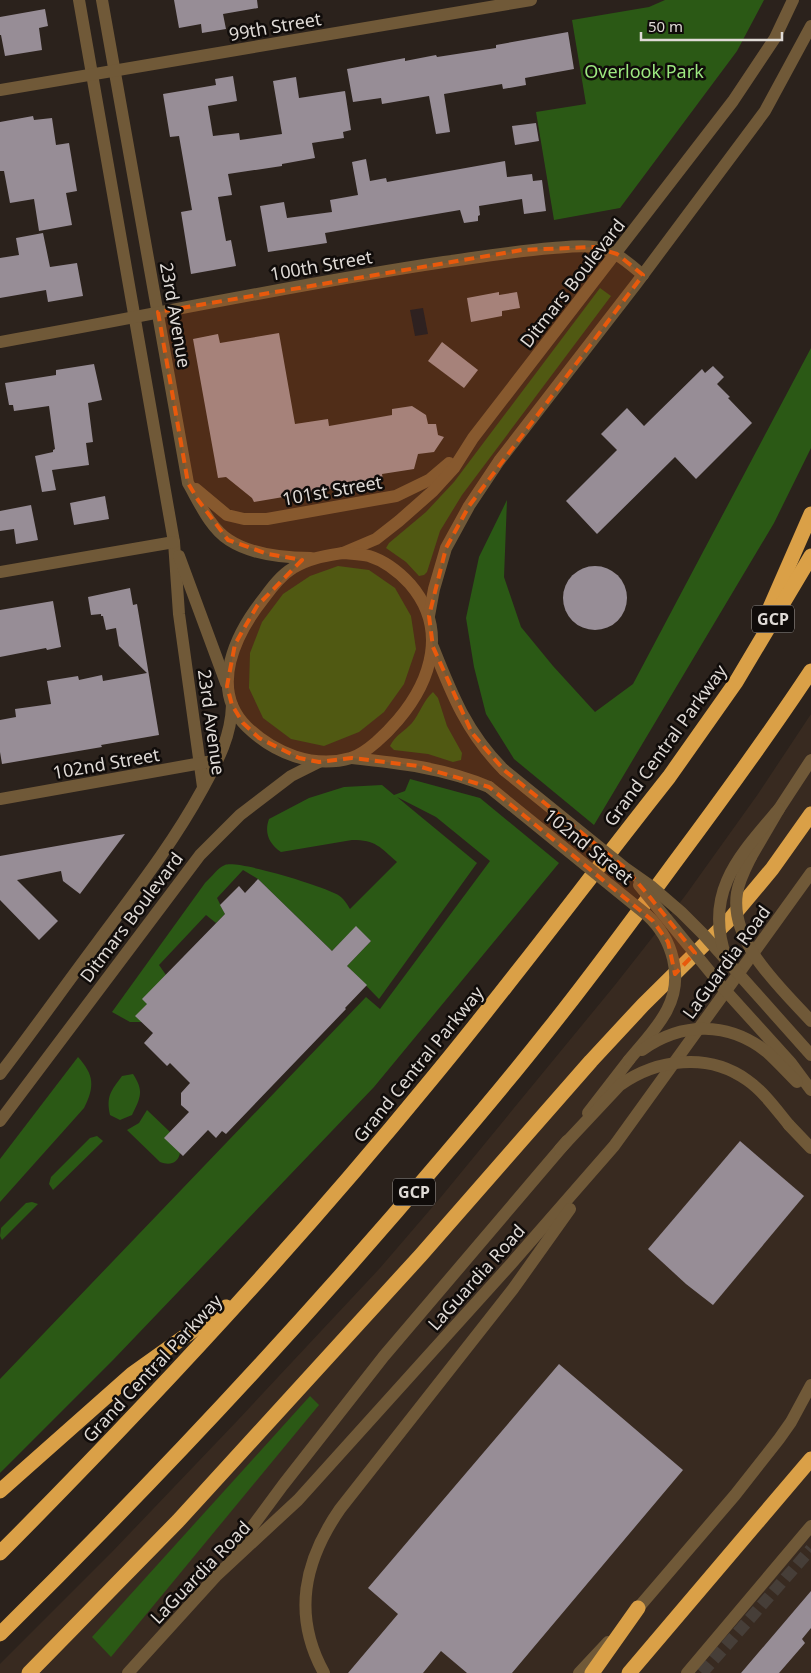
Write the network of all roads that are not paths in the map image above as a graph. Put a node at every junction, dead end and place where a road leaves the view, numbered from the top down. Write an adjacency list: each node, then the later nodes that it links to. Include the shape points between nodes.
1 (79, 0): 7 (street, 23rd Avenue)
2 (102, 0): 6 (street, 23rd Avenue)
3 (531, 0): 6 (street, 99th Street)
4 (793, 0): 9 (street, Ditmars Boulevard, via 775,38 733,101)
5 (811, 26): 10 (street, via 765,112)
6 (114, 71): 7 (street, 99th Street); 11 (street, 23rd Avenue)
7 (92, 75): 8 (street); 12 (street, 23rd Avenue)
8 (0, 90)
9 (617, 254): 10 (street, 100th Street); 11 (street, 100th Street, via 576,246 522,250); 14 (street, Ditmars Boulevard)
10 (642, 275): 22 (street, via 499,462 470,506 446,548)
11 (158, 312): 12 (street, 100th Street); 15 (street, 23rd Avenue)
12 (134, 317): 13 (street, 100th Street); 17 (street, 23rd Avenue)
13 (0, 342)
14 (473, 438): 15 (street, 101st Street, via 429,480 396,496 267,519 227,515); 18 (street, Ditmars Boulevard, via 454,468 399,521 376,539)
15 (188, 483): 20 (street, 23rd Avenue, via 215,526 228,540 268,554)
16 (811, 514): 25 (highway)
17 (174, 542): 21 (street); 26 (street, 23rd Avenue); 32 (street, 23rd Avenue, via 179,614)
18 (343, 552): 20 (street); 22 (street, via 369,556 388,565 418,593)
19 (811, 556): 25 (highway, Grand Central Parkway / GCP)
20 (311, 558): 26 (street, via 275,584 245,625 235,644)
21 (0, 572)
22 (429, 616): 23 (street)
23 (433, 647): 28 (street, via 428,670 407,710 378,740); 37 (street, 102nd Street, bridge, via 465,721 482,746 504,770)
24 (811, 671): 60 (highway, GCP, via 733,786 622,935 542,1038 414,1192 222,1408)
25 (736, 682): 50 (highway, Grand Central Parkway / GCP, via 669,777 480,1019 342,1187)
26 (227, 686): 27 (street, 23rd Avenue)
27 (232, 705): 29 (street, Ditmars Boulevard, via 231,723); 31 (street, via 243,723 259,738 280,751)
28 (352, 758): 31 (street); 42 (street, 102nd Street, bridge, via 436,769 489,787 658,926 668,942 672,958 675,977 671,1001)
29 (218, 760): 32 (street, 102nd Street); 33 (street, Ditmars Boulevard)
30 (811, 760): 35 (street)
31 (319, 762): 46 (street, Ditmars Boulevard, via 291,776 247,809 200,855)
32 (200, 763): 33 (street, 23rd Avenue); 34 (street, 102nd Street)
33 (204, 787): 43 (street, Ditmars Boulevard, via 161,857)
34 (0, 799)
35 (780, 809): 39 (street, bridge, via 744,850 726,879 719,919 720,936); 40 (street, bridge, via 739,882 737,915 743,936 756,956)
36 (811, 814): 61 (highway, via 772,870 731,918 585,1068 421,1255 178,1521)
37 (625, 868): 39 (street, bridge, via 681,912); 44 (street, bridge)
38 (811, 873): 47 (street, LaGuardia Road)
39 (728, 962): 41 (street, bridge)
40 (811, 1021)
41 (811, 1055)
42 (629, 1060): 45 (street, bridge, via 669,1034 695,1029 722,1030 761,1048); 49 (street, bridge)
43 (0, 1074)
44 (811, 1090)
45 (811, 1096)
46 (0, 1121)
47 (614, 1146): 58 (street, LaGuardia Road, via 304,1492); 63 (street, via 513,1289 331,1522 310,1565 305,1603 310,1640)
48 (811, 1148): 49 (street, bridge, via 749,1081 717,1066 691,1061 665,1064 629,1078)
49 (560, 1149): 58 (street, via 384,1356 282,1485)
50 (250, 1290): 55 (highway, via 132,1374); 57 (highway, Grand Central Parkway / GCP, via 135,1416)
51 (811, 1374): 53 (street)
52 (811, 1386): 53 (street)
53 (800, 1405): 59 (street, via 779,1440)
54 (811, 1459): 66 (highway)
55 (0, 1491)
56 (811, 1526): 67 (street)
57 (0, 1553)
58 (217, 1575): 62 (street, LaGuardia Road)
59 (638, 1608): 64 (street); 65 (highway)
60 (0, 1634)
61 (29, 1673)
62 (128, 1673)
63 (324, 1673)
64 (579, 1673)
65 (592, 1673)
66 (629, 1673)
67 (687, 1673)

